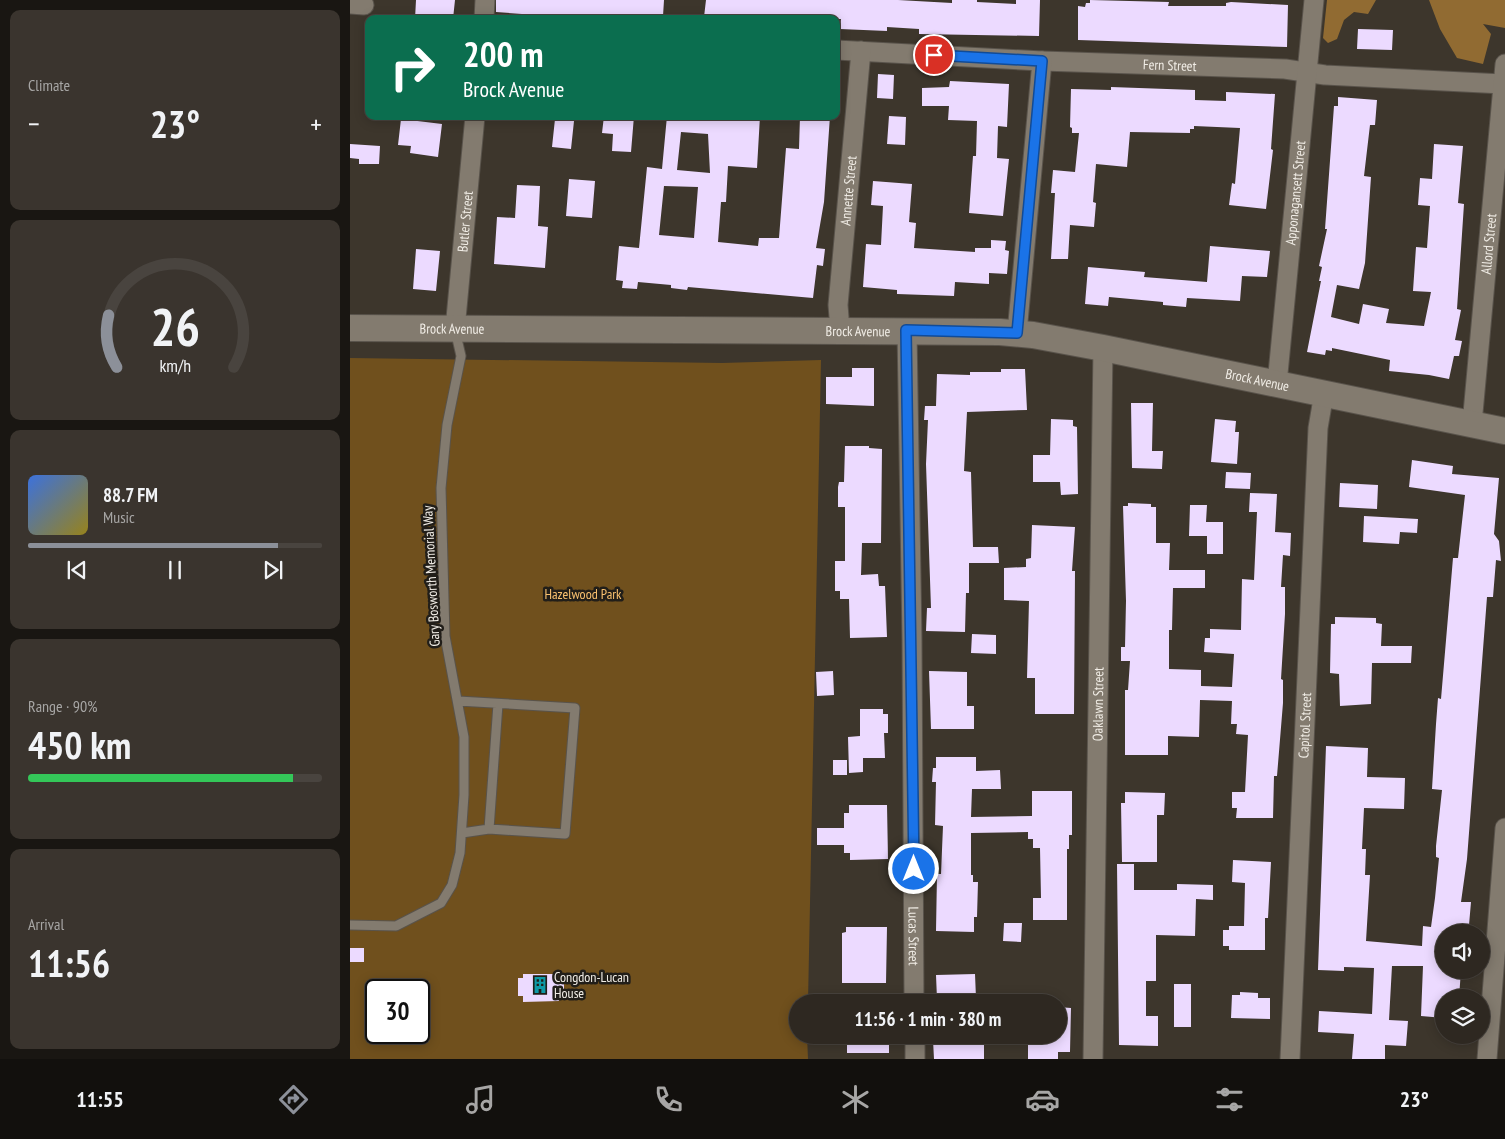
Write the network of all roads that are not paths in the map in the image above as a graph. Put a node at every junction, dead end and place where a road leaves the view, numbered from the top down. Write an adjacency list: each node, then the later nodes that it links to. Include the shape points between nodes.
1 (485, 0): 3 (street)
2 (1314, 0): 8 (street, Apponagansett Street)
3 (484, 15)
4 (840, 50): 5 (street, Fern Street)
5 (861, 51): 6 (street, Fern Street); 13 (street, Annette Street, via 838,305)
6 (1042, 61): 8 (street, Fern Street); 15 (street)
7 (1505, 64): 9 (street, Allord Street)
8 (1307, 72): 9 (street, Fern Street); 17 (street, Apponagansett Street)
9 (1503, 84): 19 (street, Allord Street)
10 (475, 120): 12 (street, Butler Street)
11 (350, 328): 12 (main road, Brock Avenue)
12 (455, 328): 13 (main road, Brock Avenue); 21 (lane, Gary Bosworth Memorial Way, via 461,356 447,425 440,488 445,636)
13 (840, 330): 14 (main road, Brock Avenue)
14 (906, 330): 15 (main road, Brock Avenue); 27 (street, Lucas Street)
15 (1017, 333): 16 (main road, Brock Avenue)
16 (1103, 348): 17 (main road, Brock Avenue); 30 (street, Oaklawn Street)
17 (1277, 384): 18 (main road, Brock Avenue)
18 (1324, 393): 19 (main road, Brock Avenue); 31 (street, Capitol Street, via 1318,428)
19 (1472, 424): 20 (main road, Brock Avenue)
20 (1505, 431)
21 (458, 701): 22 (lane); 25 (lane, Gary Bosworth Memorial Way, via 464,737)
22 (498, 704): 24 (lane); 24 (lane, via 575,708 565,834)
23 (1505, 828): 32 (street)
24 (488, 829): 25 (lane)
25 (462, 833): 26 (lane, Gary Bosworth Memorial Way, via 452,885 441,903 396,926)
26 (350, 925)
27 (914, 994)
28 (915, 1044): 29 (street)
29 (915, 1059)
30 (1093, 1059)
31 (1290, 1059)
32 (1487, 1059)

